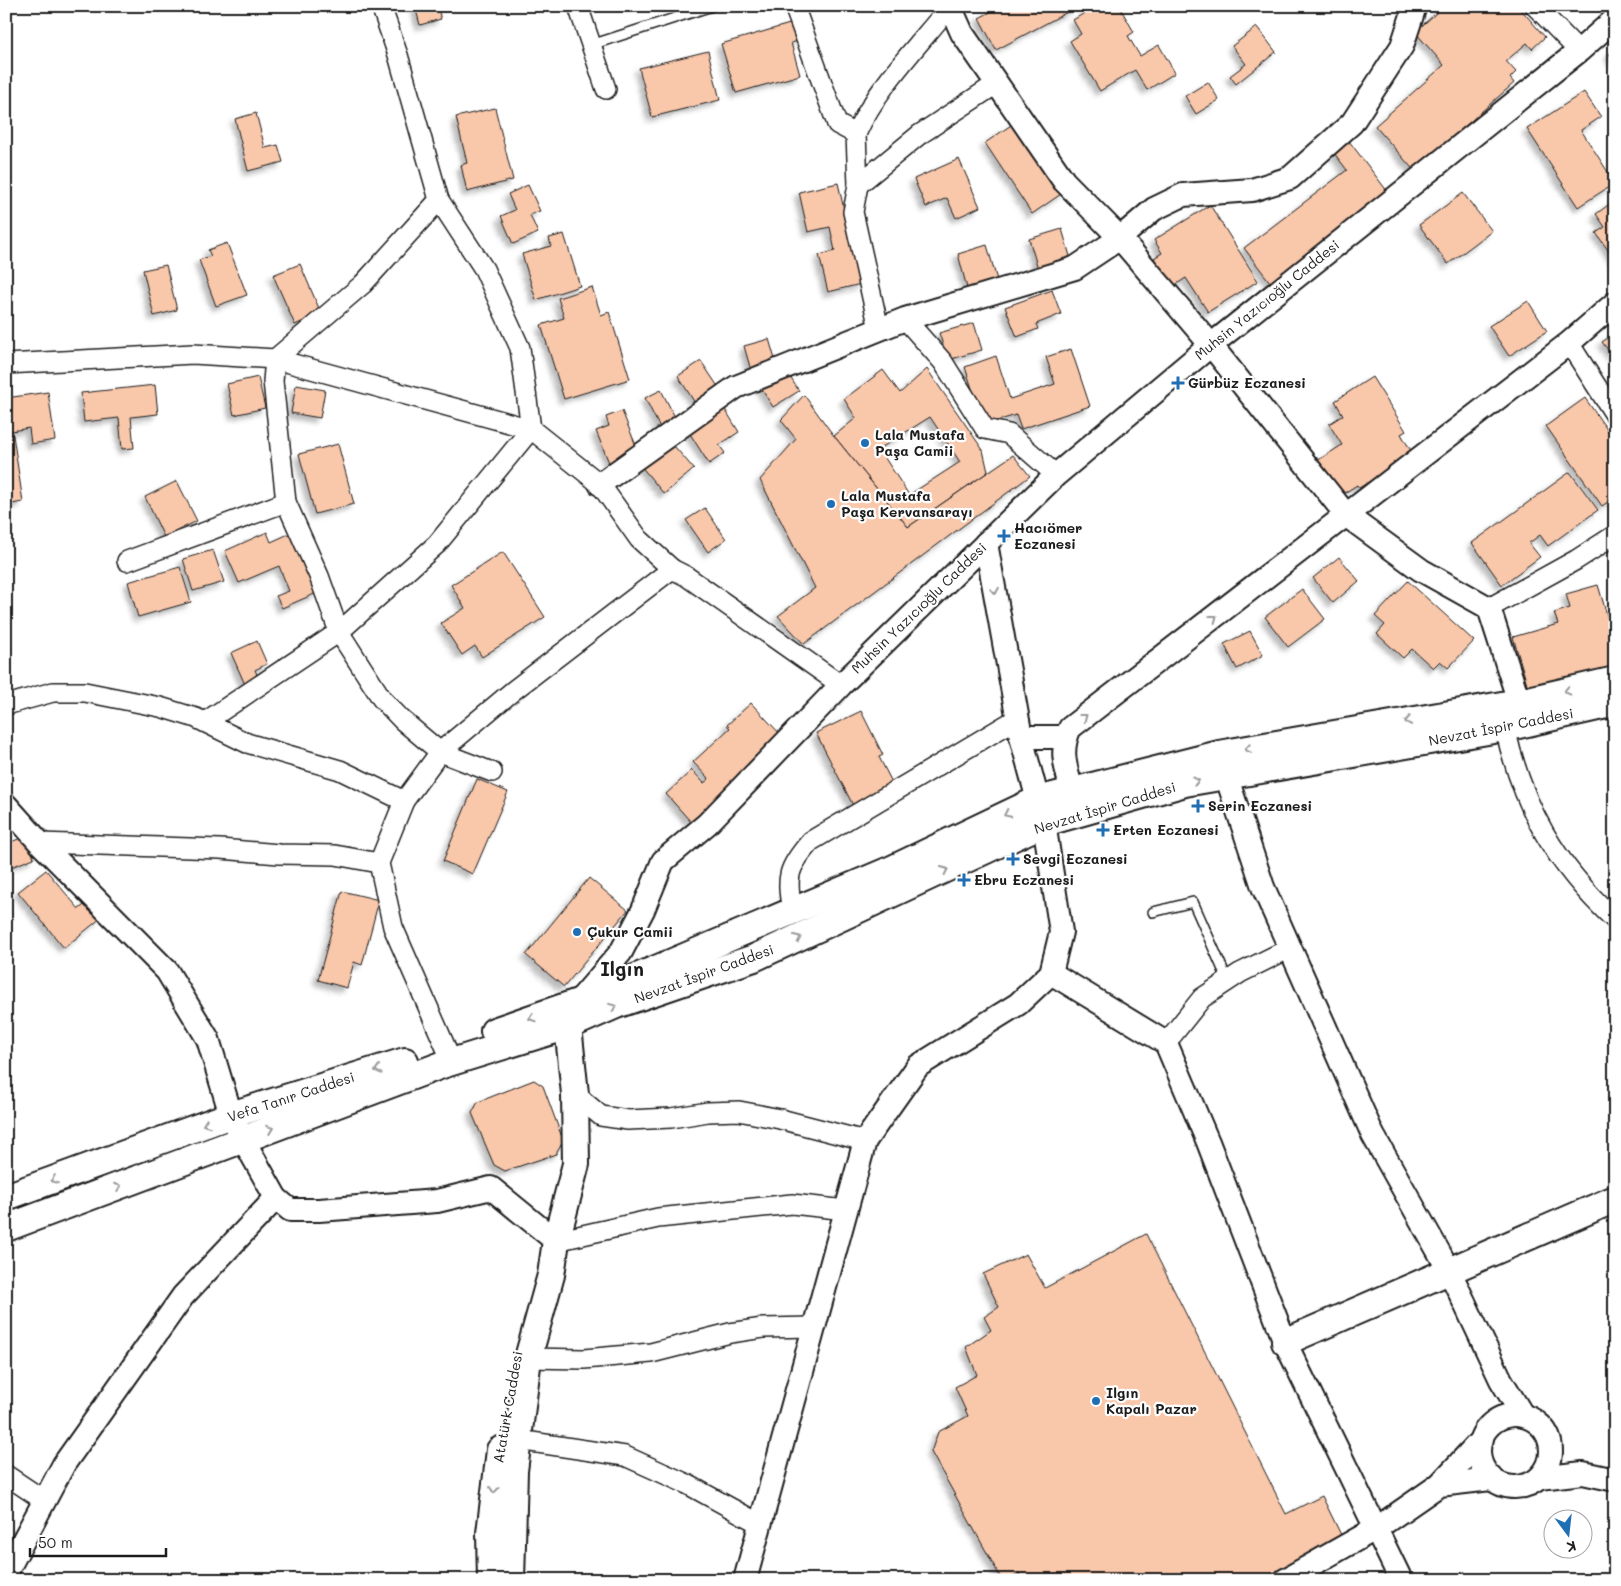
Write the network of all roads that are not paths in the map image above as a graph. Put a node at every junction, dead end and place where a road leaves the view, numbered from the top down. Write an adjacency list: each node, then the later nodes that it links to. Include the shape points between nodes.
1 (380, 6): 15 (street, via 398,55)
2 (578, 6): 9 (street)
3 (712, 6): 9 (lane)
4 (794, 6): 13 (street, via 837,124)
5 (950, 6): 11 (street, via 962,33); 13 (street, via 879,95)
6 (1415, 6): 16 (street, via 1402,46 1352,123 1290,178 1252,190 1183,195 1154,209)
7 (1535, 6): 10 (street)
8 (1615, 19): 10 (street, Muhsin Yazıcıoğlu Caddesi)
9 (591, 45): 12 (street)
10 (1579, 51): 21 (street, Muhsin Yazıcıoğlu Caddesi)
11 (996, 84): 14 (street, via 919,135); 16 (street, via 1064,181)
12 (606, 89)
13 (856, 134): 14 (street)
14 (858, 184): 19 (street, via 853,212)
15 (439, 200): 22 (street, via 363,284); 25 (street, via 484,268 520,348)
16 (1120, 238): 18 (street, via 1075,268); 21 (street)
17 (1615, 303): 20 (street)
18 (905, 319): 19 (street); 26 (street, via 942,362 985,429 1009,434)
19 (879, 329): 27 (street, via 736,387)
20 (1569, 343): 24 (street); 29 (street)
21 (1211, 345): 26 (street, Muhsin Yazıcıoğlu Caddesi); 29 (street)
22 (275, 359): 23 (street, via 193,354); 25 (street); 28 (street, via 273,381)
23 (6, 364)
24 (1615, 415)
25 (531, 429): 27 (street); 35 (street, via 437,544)
26 (1056, 475): 31 (street, Muhsin Yazıcıoğlu Caddesi)
27 (600, 484): 33 (street, via 639,539)
28 (286, 502): 32 (street); 35 (street, via 319,576)
29 (1347, 516): 34 (street, via 1421,570); 44 (street, one-way to 29, via 1070,728)
30 (1615, 535): 34 (street)
31 (986, 543): 37 (street, Muhsin Yazıcıoğlu Caddesi); 42 (street, one-way to 42)
32 (127, 560)
33 (672, 569): 37 (street); 45 (street, via 514,690)
34 (1489, 608): 38 (street)
35 (338, 632): 41 (street); 45 (street, via 382,700)
36 (1615, 680): 38 (main road, Nevzat İspir Caddesi, one-way to 38)
37 (841, 685): 60 (street, Muhsin Yazıcıoğlu Caddesi, via 707,824 663,861 621,952)
38 (1519, 702): 46 (main road, Nevzat İspir Caddesi, one-way to 46)
39 (1615, 703): 43 (main road, Nevzat İspir Caddesi)
40 (6, 705): 41 (street, via 53,692 85,692 160,707)
41 (205, 722): 49 (street, via 246,743 340,770)
42 (1020, 727): 44 (street); 51 (street); 54 (street, via 811,841 794,860 788,886)
43 (1505, 728): 46 (main road, Nevzat İspir Caddesi); 56 (street, via 1527,802 1547,839 1587,894)
44 (1066, 737): 48 (street, via 1064,761)
45 (440, 752): 47 (street); 49 (street)
46 (1222, 765): 48 (main road, Nevzat İspir Caddesi); 51 (main road, Nevzat İspir Caddesi, one-way to 46, via 1186,783); 57 (street, via 1263,887)
47 (492, 772)
48 (1072, 791): 51 (main road, Nevzat İspir Caddesi)
49 (404, 801): 53 (street)
50 (6, 805): 52 (street)
51 (1041, 812): 54 (main road, Nevzat İspir Caddesi, one-way to 54, via 892,869); 58 (street, via 1061,932); 61 (main road, Nevzat İspir Caddesi, one-way to 51, via 616,1005 754,958)
52 (40, 843): 53 (street, via 334,855); 65 (street, via 167,971 208,1039)
53 (379, 863): 63 (street, via 393,927)
54 (792, 912): 60 (main road, Nevzat İspir Caddesi)
55 (1152, 912): 59 (lane, via 1193,902)
56 (1615, 920)
57 (1290, 948): 59 (street); 74 (street, via 1373,1135)
58 (1051, 973): 62 (street); 67 (street, via 1018,1004 918,1066)
59 (1228, 981): 62 (street, via 1202,998)
60 (578, 1002): 61 (street, Muhsin Yazıcıoğlu Caddesi); 63 (main road, Vefa Tanır Caddesi, one-way to 63)
61 (568, 1026): 64 (main road, Atatürk Caddesi); 66 (main road, Vefa Tanır Caddesi, one-way to 61, via 442,1065)
62 (1166, 1043): 76 (street)
63 (446, 1048): 65 (main road, Vefa Tanır Caddesi, one-way to 65)
64 (575, 1094): 67 (street, via 601,1116 628,1120 739,1111); 73 (main road, Atatürk Caddesi, via 576,1164)
65 (231, 1115): 66 (street); 68 (main road, Vefa Tanır Caddesi, one-way to 68)
66 (243, 1140): 69 (street); 72 (main road, Vefa Tanır Caddesi, one-way to 66)
67 (865, 1141): 71 (street)
68 (6, 1197)
69 (276, 1198): 73 (street, via 290,1210 319,1210 437,1201 491,1188); 89 (street, via 183,1296 64,1464)
70 (1615, 1199): 74 (main road)
71 (846, 1210): 73 (street, via 792,1204 658,1218); 75 (street)
72 (6, 1228)
73 (556, 1241): 77 (main road, Atatürk Caddesi, via 551,1275); 93 (main road, Atatürk Caddesi, one-way to 93, via 530,1283 497,1468 490,1533)
74 (1450, 1272): 76 (main road); 78 (street)
75 (814, 1327): 77 (street, via 763,1328 730,1333 651,1353 584,1359); 90 (street)
76 (1285, 1342): 91 (street)
77 (528, 1358): 81 (main road, Atatürk Caddesi)
78 (1501, 1380): 79 (street); 80 (street)
79 (1523, 1416): 80 (street, via 1515,1414 1498,1419); 82 (street, via 1532,1418 1546,1430)
80 (1486, 1433): 86 (street, via 1479,1447 1481,1465); 88 (street)
81 (518, 1440): 90 (street, via 625,1456 679,1480); 94 (main road, Atatürk Caddesi, via 512,1507)
82 (1552, 1446): 83 (street); 85 (street, via 1550,1464)
83 (1583, 1473): 85 (street); 87 (street)
84 (6, 1475): 89 (street)
85 (1540, 1478): 86 (street, via 1525,1487 1507,1487)
86 (1491, 1479): 88 (street)
87 (1615, 1480)
88 (1439, 1485): 91 (street)
89 (45, 1501): 92 (street)
90 (760, 1524): 95 (street)
91 (1377, 1528): 96 (street); 97 (street)
92 (6, 1573)
93 (491, 1580)
94 (511, 1580)
95 (745, 1580)
96 (1284, 1580)
97 (1401, 1580)

